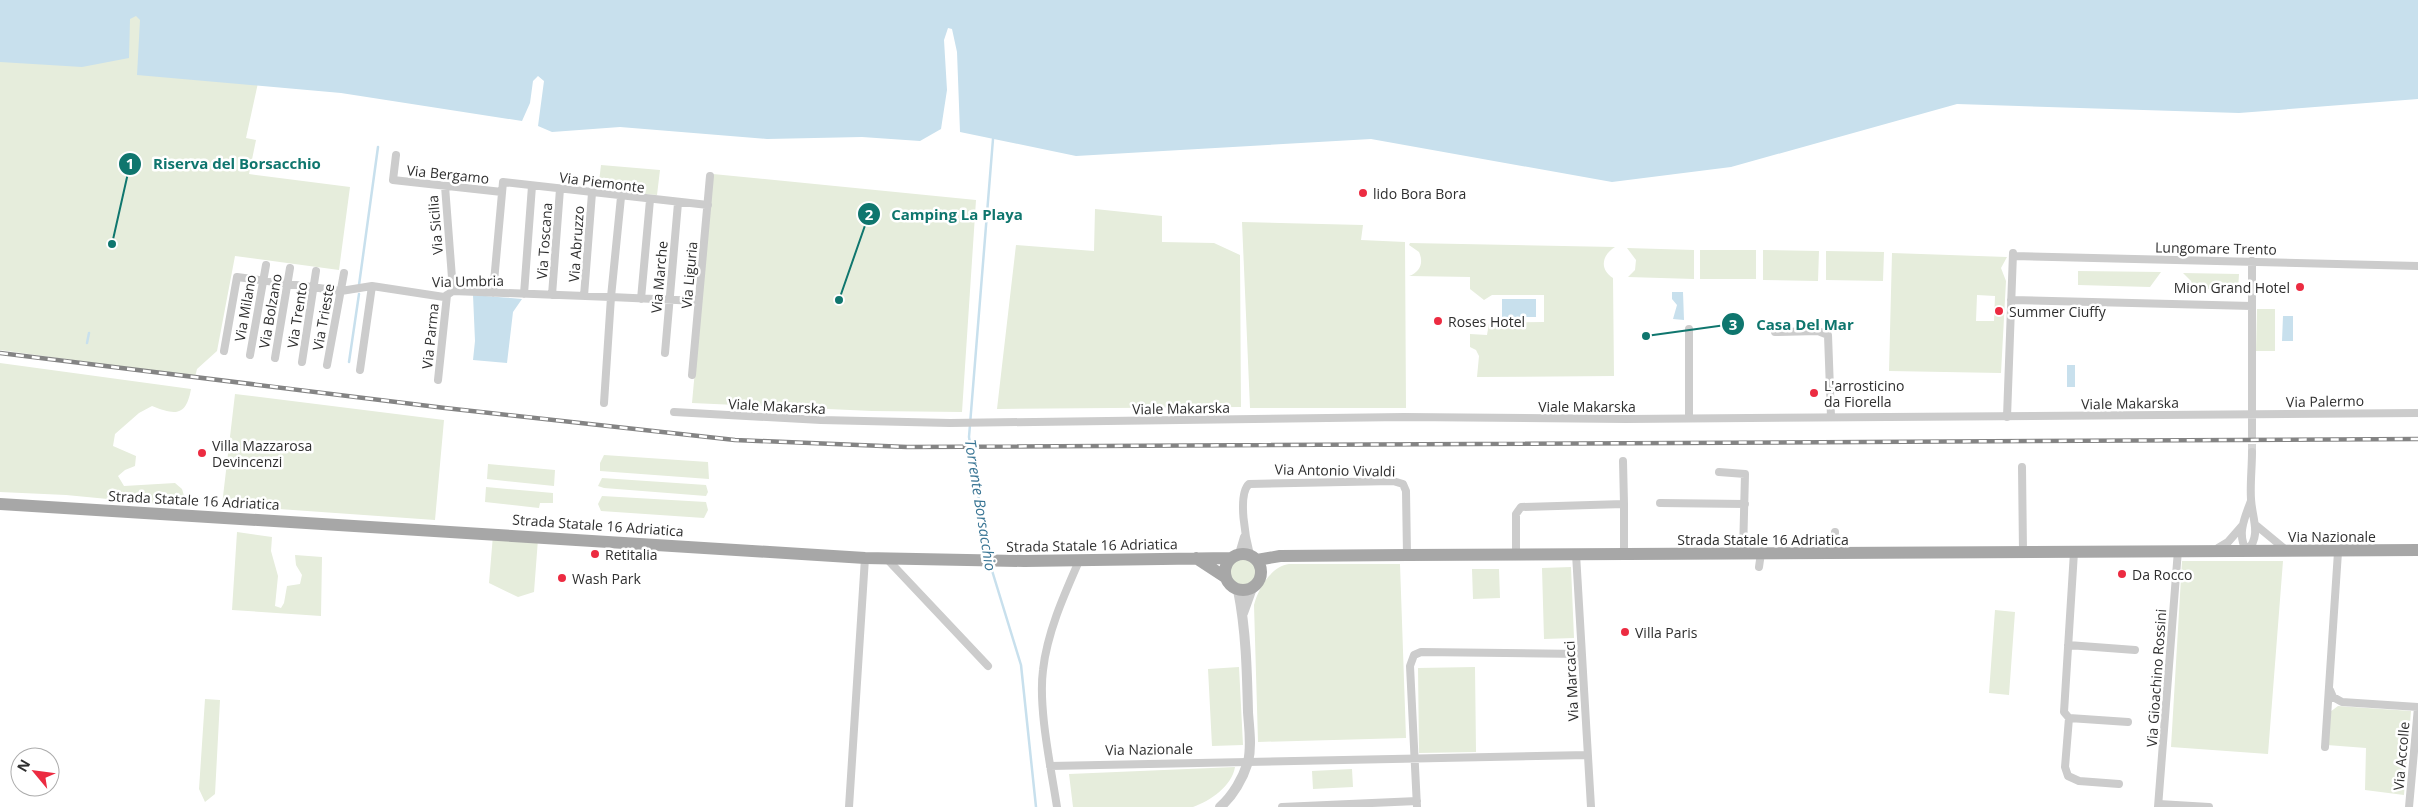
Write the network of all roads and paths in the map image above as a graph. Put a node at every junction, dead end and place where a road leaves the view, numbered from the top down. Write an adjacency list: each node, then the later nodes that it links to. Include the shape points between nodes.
1 (396, 154): 3 (street, Via Bergamo, via 393,180)
2 (710, 176): 11 (street, Via Liguria)
3 (444, 186): 6 (street, Via Bergamo); 23 (street, Via Sicilia)
4 (532, 186): 5 (street, Via Piemonte); 6 (street, Via Piemonte, via 502,182); 25 (street)
5 (560, 189): 7 (street, Via Piemonte); 26 (street, Via Toscana)
6 (502, 192): 24 (street)
7 (592, 193): 8 (street, Via Piemonte); 27 (street, Via Abruzzo)
8 (621, 196): 9 (street, Via Piemonte); 28 (street)
9 (650, 200): 10 (street, Via Piemonte); 29 (street)
10 (678, 203): 11 (street, Via Piemonte); 30 (street, Via Marche)
11 (708, 205): 32 (street, Via Liguria)
12 (2252, 262): 14 (street, Lungomare Trento); 31 (street, Lungomare Trento, via 2013,254); 33 (street)
13 (266, 265): 18 (street, Via Milano)
14 (2418, 266)
15 (290, 268): 19 (street, Via Bolzano)
16 (316, 271): 21 (street, Via Trento)
17 (344, 273): 22 (street, Via Trieste)
18 (263, 281): 19 (street, Via Umbria); 36 (street, Via Umbria, via 238,276); 38 (street, Via Milano)
19 (288, 285): 21 (street, Via Umbria); 39 (street, Via Bolzano)
20 (372, 286): 22 (street, Via Umbria); 23 (street, Via Umbria, via 444,297); 42 (street)
21 (314, 288): 22 (street, Via Umbria); 40 (street, Via Trento)
22 (341, 291): 41 (street, Via Trieste)
23 (450, 293): 24 (street, Via Umbria); 44 (street, Via Parma)
24 (494, 293): 25 (street, Via Umbria)
25 (524, 294): 26 (street, Via Umbria)
26 (552, 295): 27 (street, Via Umbria)
27 (584, 296): 28 (street, Via Umbria)
28 (611, 298): 29 (street, Via Umbria); 45 (street)
29 (642, 299): 30 (street, Via Umbria)
30 (670, 300): 32 (street, Via Umbria); 37 (street, Via Marche)
31 (2011, 300): 33 (street); 50 (street)
32 (698, 301): 43 (street, Via Liguria)
33 (2252, 306): 48 (street)
34 (1689, 329): 51 (street)
35 (1775, 332): 49 (street, via 1821,332 1828,335)
36 (224, 351)
37 (665, 353)
38 (250, 355)
39 (275, 358)
40 (302, 362)
41 (327, 365)
42 (360, 370)
43 (692, 376)
44 (438, 380)
45 (604, 403)
46 (674, 412): 51 (street, Viale Makarska, via 832,421 950,423 1404,417)
47 (2418, 413): 48 (street, Via Palermo)
48 (2252, 415): 50 (street, Viale Makarska); 52 (street)
49 (1831, 417): 50 (street, Viale Makarska); 51 (street, Viale Makarska)
50 (2007, 417)
51 (1689, 418)
52 (2252, 435)
53 (2252, 452): 57 (street)
54 (1623, 461): 60 (street)
55 (2022, 467): 68 (street)
56 (1719, 472): 61 (street, via 1745,474)
57 (2251, 501): 62 (street); 63 (street)
58 (1660, 503): 61 (street)
59 (0, 504): 80 (main road, Strada Statale 16 Adriatica)
60 (1624, 504): 76 (street, via 1521,507 1516,514); 78 (street)
61 (1744, 504): 73 (street)
62 (2243, 524): 70 (street, via 2223,546); 71 (street, via 2242,541)
63 (2257, 526): 67 (street); 71 (street, via 2253,544)
64 (1835, 532): 79 (street)
65 (2178, 550): 69 (main road, Strada Statale 16 Adriatica); 70 (main road, Strada Statale 16 Adriatica); 105 (street, Via Gioachino Rossini)
66 (2418, 550): 72 (main road, Via Nazionale)
67 (2288, 551): 71 (main road, Via Nazionale); 72 (main road, Via Nazionale)
68 (2022, 552): 69 (main road, Strada Statale 16 Adriatica); 79 (main road, Strada Statale 16 Adriatica)
69 (2074, 552): 90 (street)
70 (2210, 552): 71 (main road, Strada Statale 16 Adriatica)
71 (2247, 552)
72 (2338, 552): 94 (street)
73 (1744, 553): 74 (main road, Strada Statale 16 Adriatica); 78 (main road, Strada Statale 16 Adriatica)
74 (1760, 553): 79 (main road, Strada Statale 16 Adriatica); 85 (street)
75 (1407, 554): 76 (main road, Strada Statale 16 Adriatica); 83 (main road, Strada Statale 16 Adriatica); 83 (street, Via Antonio Vivaldi, via 1406,490 1403,484 1393,480 1251,483 1244,492)
76 (1516, 554): 77 (main road, Strada Statale 16 Adriatica)
77 (1576, 554): 78 (main road, Strada Statale 16 Adriatica); 92 (street, Via Marcacci)
78 (1624, 554)
79 (1834, 554)
80 (865, 558): 82 (main road, Strada Statale 16 Adriatica); 106 (street)
81 (1196, 558): 83 (main road, Strada Statale 16 Adriatica); 84 (main road, Strada Statale 16 Adriatica); 86 (main road, Strada Statale 16 Adriatica)
82 (888, 559): 84 (main road, Strada Statale 16 Adriatica); 93 (street)
83 (1247, 559): 86 (main road, via 1225,567); 87 (main road, via 1259,580)
84 (1079, 561): 102 (street, via 1051,634 1042,671)
85 (1759, 567)
86 (1225, 577): 88 (main road, Strada Statale 16 Adriatica, via 1232,588)
87 (1252, 588): 88 (main road); 89 (street)
88 (1238, 590): 89 (street)
89 (1243, 614): 101 (street, via 1250,745)
90 (2068, 645): 91 (street); 96 (street, via 2064,712)
91 (2135, 650)
92 (1582, 654): 99 (street, Via Marcacci); 100 (street, via 1421,652 1414,655 1410,666)
93 (988, 666)
94 (2330, 686): 95 (street, via 2333,697 2342,702); 98 (street)
95 (2418, 707): 112 (street, Via Accolle)
96 (2067, 717): 97 (street); 103 (street, via 2065,767 2068,776 2074,780)
97 (2128, 722)
98 (2325, 747)
99 (1588, 755): 100 (street, Via Nazionale); 110 (street, Via Marcacci)
100 (1415, 757): 101 (street, Via Nazionale); 104 (street)
101 (1248, 761): 102 (street, Via Nazionale); 108 (street, via 1234,791)
102 (1050, 766): 107 (street)
103 (2120, 784)
104 (1417, 804): 109 (street)
105 (2159, 805): 111 (street)
106 (849, 807)
107 (1057, 807)
108 (1220, 807)
109 (1282, 807)
110 (1591, 807)
111 (2209, 807)
112 (2409, 807)

